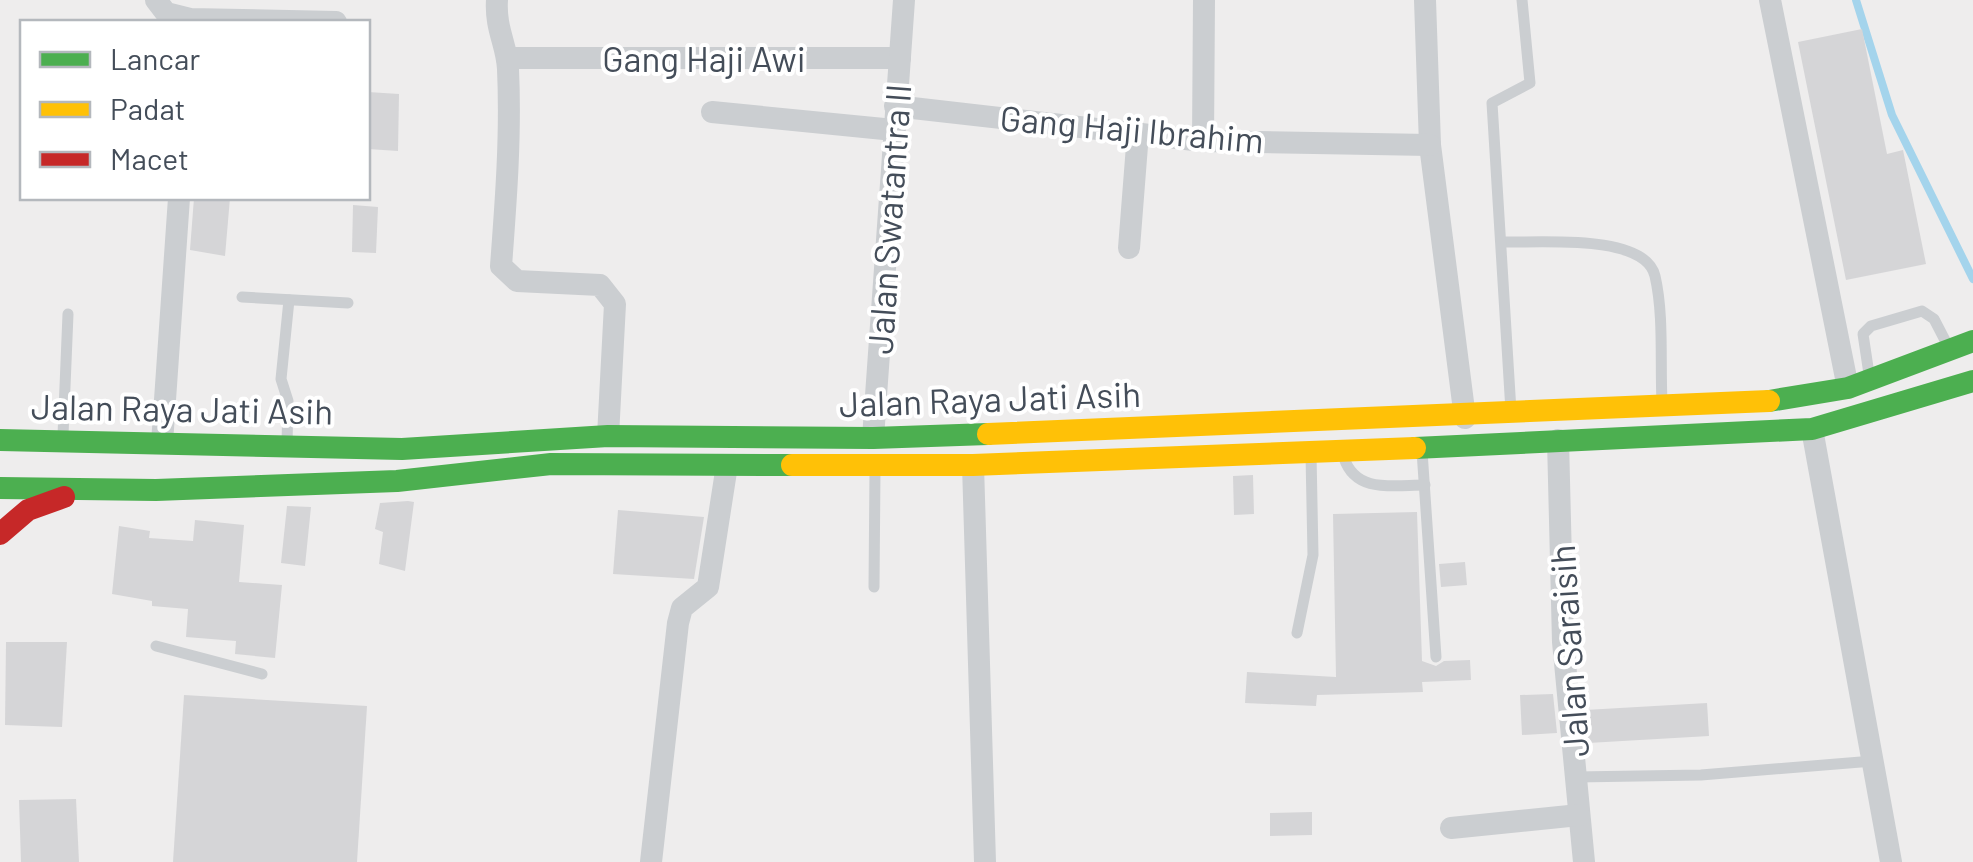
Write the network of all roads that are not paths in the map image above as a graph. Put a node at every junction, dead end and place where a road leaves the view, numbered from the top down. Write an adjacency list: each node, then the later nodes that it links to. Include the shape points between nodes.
1 (156, 0): 9 (street, via 166,13)
2 (497, 0): 12 (street, via 498,39)
3 (904, 0): 13 (street, Jalan Swatantra II)
4 (1425, 0): 18 (street)
5 (1522, 0): 20 (lane, via 1530,82 1492,102)
6 (1770, 0): 29 (street)
7 (1200, 2): 17 (street)
8 (264, 10): 10 (street); 11 (street)
9 (187, 20)
10 (197, 20)
11 (324, 20)
12 (508, 58): 13 (street, Gang Haji Awi); 34 (street, via 511,146 501,266 517,281 600,285 616,304)
13 (900, 58): 15 (street, Jalan Swatantra II)
14 (712, 112): 15 (street, Gang Haji Ibrahim)
15 (894, 118): 16 (street, Gang Haji Ibrahim); 35 (street, Jalan Swatantra II)
16 (1138, 134): 17 (street, Gang Haji Ibrahim); 21 (street)
17 (1203, 141): 18 (street, Gang Haji Ibrahim)
18 (1430, 145): 32 (street)
19 (178, 200): 39 (street)
20 (1503, 242): 30 (lane, via 1611,246 1640,255 1655,274); 31 (lane)
21 (1129, 248)
22 (242, 297): 23 (lane)
23 (289, 300): 24 (lane); 40 (lane, via 281,379)
24 (348, 303)
25 (68, 314): 38 (lane)
26 (1973, 341): 27 (main road, Jalan Raya Jati Asih)
27 (1950, 350): 29 (main road, Jalan Raya Jati Asih); 29 (lane, via 1934,319 1922,311 1870,326 1863,334)
28 (1973, 381): 33 (main road, Jalan Raya Jati Asih)
29 (1859, 384): 30 (main road, Jalan Raya Jati Asih, via 1744,404)
30 (1662, 407): 31 (main road, Jalan Raya Jati Asih)
31 (1512, 415): 32 (main road, Jalan Raya Jati Asih); 41 (lane)
32 (1465, 418): 35 (main road, Jalan Raya Jati Asih)
33 (1812, 429): 37 (main road, Jalan Raya Jati Asih); 57 (street)
34 (608, 436): 35 (main road, Jalan Raya Jati Asih); 40 (main road, Jalan Raya Jati Asih, via 402,449)
35 (873, 438)
36 (0, 440): 38 (main road, Jalan Raya Jati Asih)
37 (1558, 440): 41 (main road, Jalan Raya Jati Asih); 58 (street, Jalan Saraisih)
38 (63, 442): 39 (main road, Jalan Raya Jati Asih)
39 (162, 443): 40 (main road, Jalan Raya Jati Asih)
40 (287, 444)
41 (1512, 444): 43 (main road, Jalan Raya Jati Asih)
42 (1310, 451): 44 (main road, Jalan Raya Jati Asih); 46 (main road, Jalan Raya Jati Asih); 53 (lane, via 1313,555)
43 (1422, 454): 44 (main road, Jalan Raya Jati Asih); 48 (lane)
44 (1344, 456): 48 (lane, via 1366,486)
45 (727, 464): 47 (main road, Jalan Raya Jati Asih); 50 (main road, Jalan Raya Jati Asih, via 551,464 397,481); 61 (street, via 708,587 682,608 678,623)
46 (972, 465): 47 (main road, Jalan Raya Jati Asih); 62 (street)
47 (875, 466): 52 (lane)
48 (1425, 486): 55 (lane)
49 (0, 488): 50 (main road, Jalan Raya Jati Asih)
50 (105, 489): 51 (main road, via 44,501)
51 (0, 534)
52 (874, 587)
53 (1297, 633)
54 (156, 646): 56 (lane)
55 (1436, 657)
56 (262, 674)
57 (1873, 760): 58 (lane, via 1701,775); 64 (street)
58 (1576, 777): 59 (street, Jalan Saraisih)
59 (1579, 815): 60 (street); 63 (street, Jalan Saraisih)
60 (1451, 828)
61 (652, 862)
62 (986, 862)
63 (1584, 862)
64 (1891, 862)

